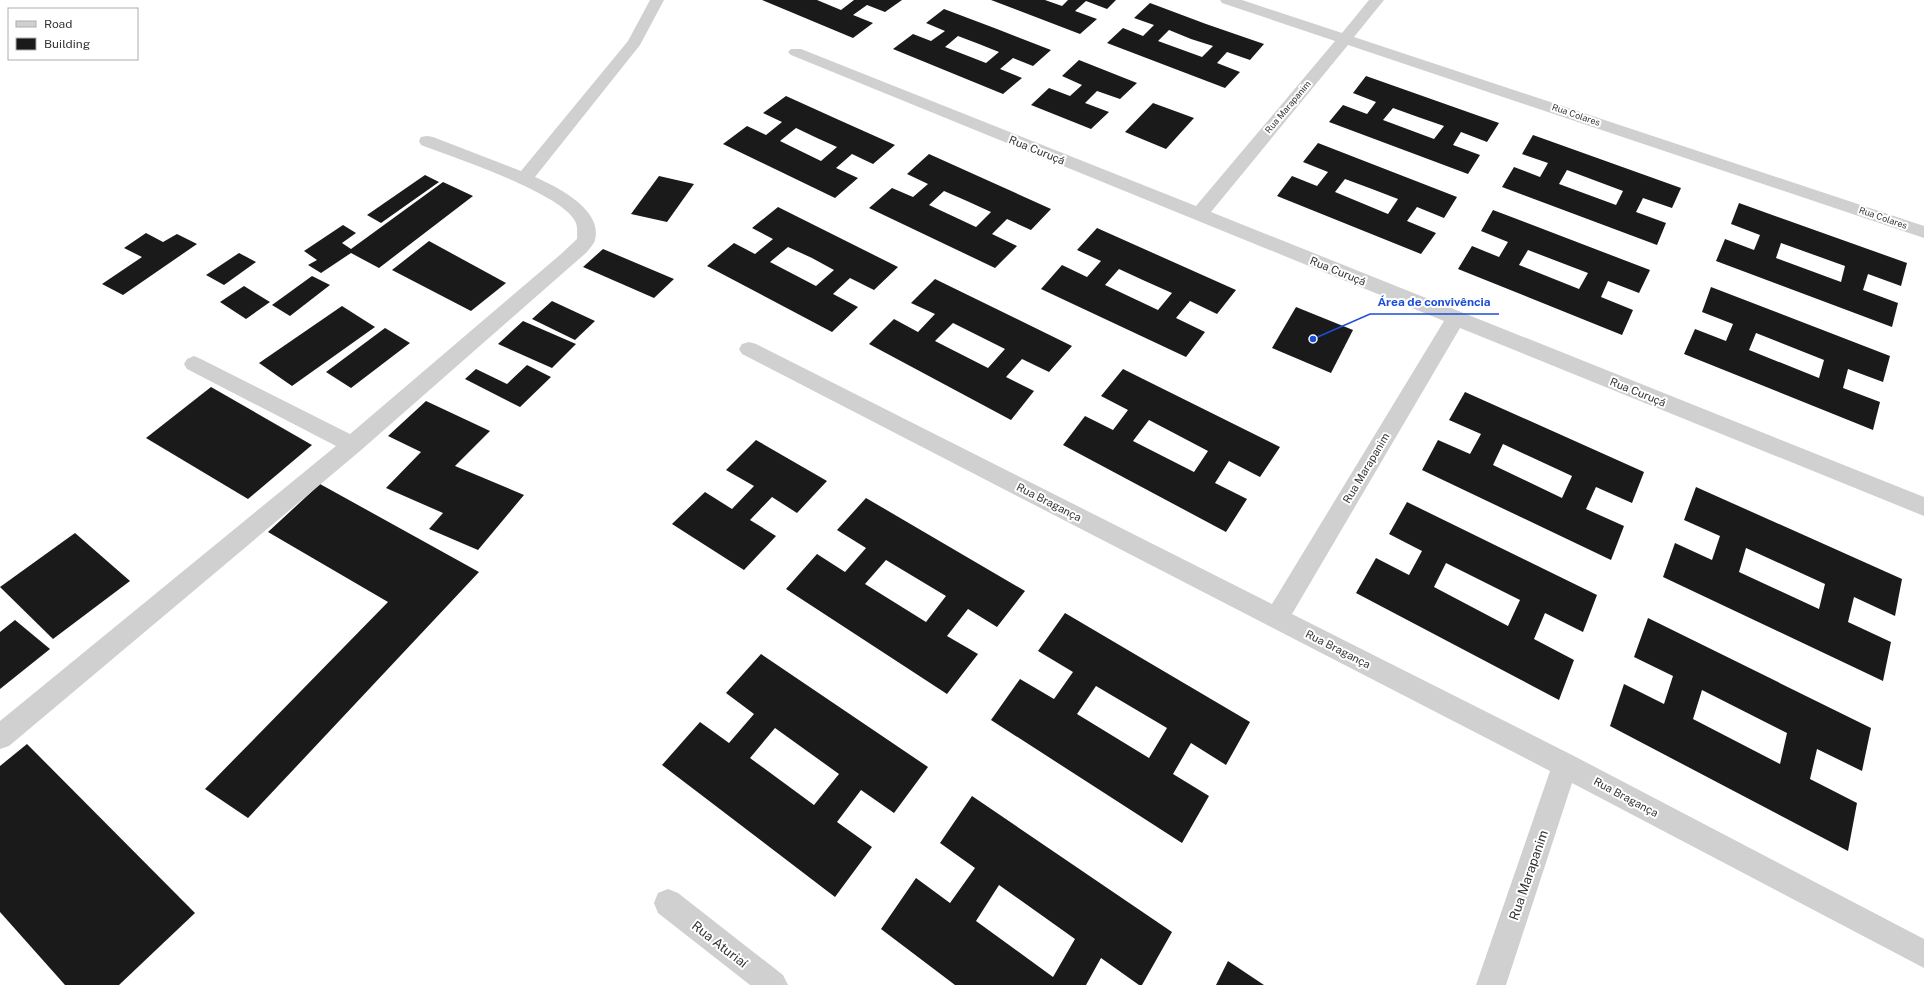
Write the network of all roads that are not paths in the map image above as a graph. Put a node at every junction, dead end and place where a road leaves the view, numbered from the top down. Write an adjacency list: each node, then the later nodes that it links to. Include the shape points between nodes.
1 (657, 0): 7 (street, via 635,42)
2 (1227, 0): 4 (street, Rua Colares)
3 (1377, 0): 4 (street, Rua Marapanim)
4 (1345, 38): 8 (street, Rua Marapanim); 9 (street, Rua Colares)
5 (796, 52): 8 (street, Rua Curuçá)
6 (427, 141): 7 (street)
7 (524, 179): 13 (street, via 554,194 579,213 584,219 586,240 580,248)
8 (1199, 215): 10 (street, Rua Curuçá)
9 (1924, 232)
10 (1456, 318): 14 (street, Rua Curuçá); 15 (street, Rua Marapanim)
11 (749, 349): 15 (street, Rua Bragança)
12 (194, 364): 13 (street)
13 (352, 445): 16 (street)
14 (1924, 507)
15 (1277, 618): 17 (street, Rua Bragança)
16 (0, 737)
17 (1565, 765): 19 (street, Rua Bragança); 21 (street, Rua Marapanim)
18 (668, 903): 20 (street, Rua Aturiaí)
19 (1924, 954)
20 (773, 985)
21 (1491, 985)

